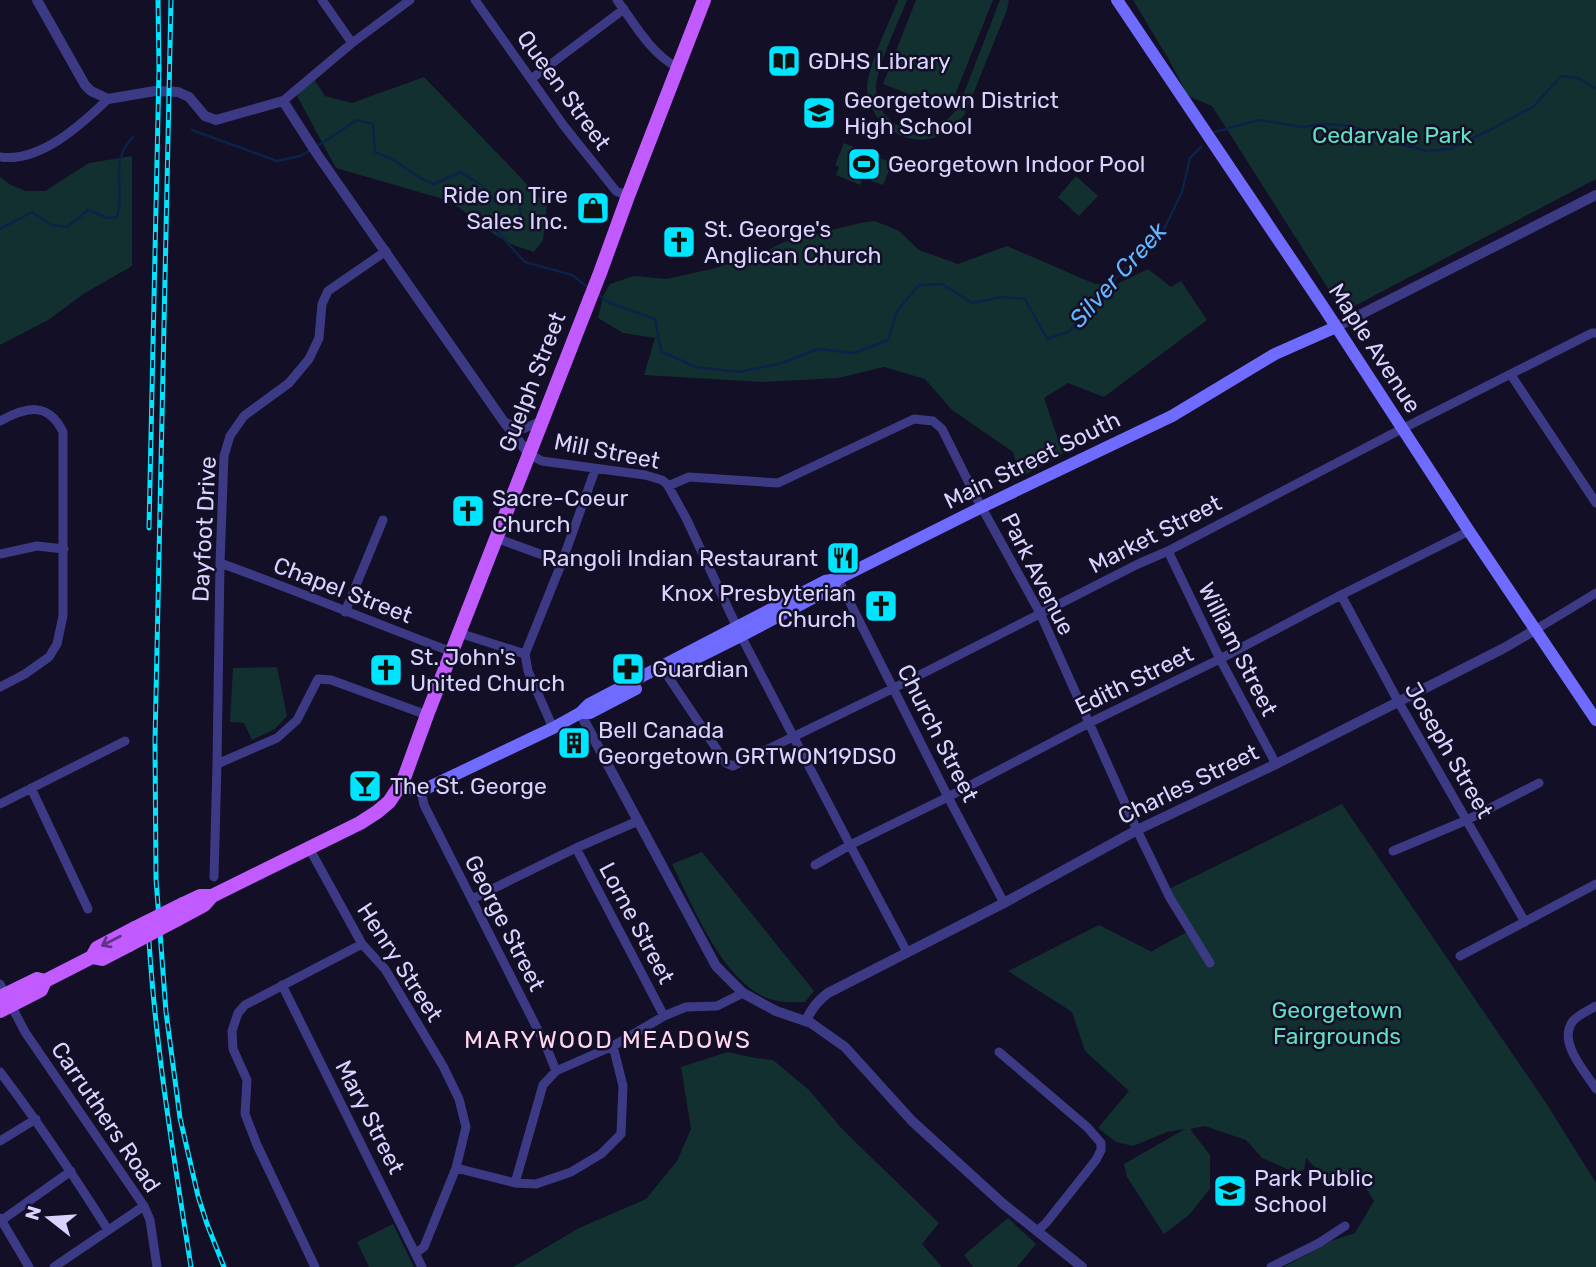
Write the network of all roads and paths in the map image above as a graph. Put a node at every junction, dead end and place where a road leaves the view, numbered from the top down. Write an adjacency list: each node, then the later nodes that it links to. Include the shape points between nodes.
1 (37, 0): 12 (street, via 85,85)
2 (321, 0): 9 (street)
3 (410, 0): 9 (street)
4 (475, 0): 11 (street, Queen Street)
5 (617, 0): 8 (street)
6 (704, 0): 10 (main road, Guelph Street)
7 (1117, 0): 18 (main road, Maple Avenue)
8 (624, 9): 10 (street, via 650,46); 11 (street)
9 (352, 43): 13 (street)
10 (677, 67): 16 (main road, Guelph Street)
11 (531, 79): 16 (street, Queen Street, via 616,191)
12 (108, 99): 13 (street, via 178,92 216,120); 14 (street, via 86,121 48,146 16,158)
13 (283, 102): 17 (street, Mill Street)
14 (0, 157)
15 (1596, 195): 18 (street, Main Street South)
16 (628, 196): 22 (main road, Guelph Street)
17 (386, 251): 23 (street, Mill Street); 37 (street, Dayfoot Drive, via 328,291 319,338 309,359 289,383 244,416 230,436 224,457)
18 (1336, 327): 24 (main road, Maple Avenue); 29 (main road, Main Street South, via 1303,341 1267,367 1241,374 1172,416)
19 (1596, 333): 20 (street, Market Street)
20 (1511, 375): 24 (street, Market Street); 28 (street)
21 (0, 421): 33 (street, via 28,409 57,418 64,432)
22 (541, 421): 23 (street, via 523,429); 25 (main road, Guelph Street)
23 (504, 422): 25 (street, Mill Street)
24 (1403, 428): 31 (main road, Maple Avenue); 34 (street, Market Street)
25 (529, 454): 26 (street, Mill Street, via 542,461); 32 (main road, Guelph Street)
26 (596, 470): 27 (street, Mill Street, via 645,475); 36 (street)
27 (668, 486): 29 (street, Park Avenue, via 689,477 778,483 914,419 933,421 942,429); 44 (street, Mill Street)
28 (1596, 503)
29 (982, 507): 38 (main road, Main Street South); 42 (street, Park Avenue)
30 (383, 520): 41 (street)
31 (1469, 531): 40 (street, Edith Street); 43 (main road, Maple Avenue)
32 (496, 538): 36 (street); 45 (main road, Guelph Street)
33 (64, 548): 35 (street, via 37,546); 50 (street, via 63,616 57,644 49,657)
34 (1168, 551): 42 (street, Market Street); 48 (street, William Street)
35 (0, 554)
36 (562, 562): 47 (street)
37 (220, 563): 41 (street, Chapel Street); 60 (street, Dayfoot Drive)
38 (838, 579): 44 (main road, Main Street South, via 825,581); 51 (street, Church Street)
39 (1596, 593): 43 (street, Charles Street)
40 (1341, 595): 48 (street, Edith Street); 52 (street, Joseph Street)
41 (345, 612): 46 (street, Chapel Street)
42 (1040, 614): 51 (street, Market Street); 56 (street, Park Avenue)
43 (1535, 630): 52 (street, Charles Street); 55 (main road, Maple Avenue)
44 (739, 632): 49 (main road, Main Street South); 58 (street, Mill Street)
45 (459, 633): 46 (main road, Guelph Street); 47 (street)
46 (452, 652): 54 (main road, Guelph Street)
47 (525, 654): 57 (street)
48 (1220, 659): 56 (street, Edith Street); 61 (street, William Street)
49 (663, 670): 53 (main road, Main Street South, via 589,704); 58 (street, Market Street, via 730,766)
50 (0, 687)
51 (894, 688): 58 (street, Market Street); 66 (street, Church Street)
52 (1398, 701): 61 (street, Charles Street); 68 (street, Joseph Street)
53 (580, 713): 57 (main road, Main Street South); 69 (street)
54 (427, 715): 60 (street, via 318,679 297,720 277,738); 62 (main road, Guelph Street)
55 (1596, 720)
56 (1089, 723): 66 (street, Edith Street); 70 (street, Park Avenue)
57 (553, 728): 65 (main road, Main Street South)
58 (794, 736): 71 (street, Mill Street)
59 (125, 741): 64 (street)
60 (217, 764): 76 (street, Dayfoot Drive)
61 (1276, 764): 70 (street, Charles Street)
62 (403, 781): 65 (main road); 72 (main road, Guelph Street, via 377,812)
63 (1539, 783): 68 (street)
64 (31, 788): 67 (street); 81 (street)
65 (421, 791): 79 (street, George Street)
66 (948, 797): 71 (street, Edith Street); 80 (street, Church Street)
67 (0, 804)
68 (1467, 820): 74 (street); 82 (street, Joseph Street)
69 (638, 821): 73 (street); 89 (street, via 716,966)
70 (1137, 830): 80 (street, Charles Street); 87 (street, Park Avenue, via 1170,898)
71 (850, 845): 75 (street, Edith Street); 84 (street, Mill Street)
72 (309, 848): 78 (main road, Guelph Street); 83 (street, Henry Street)
73 (576, 848): 79 (street); 92 (street, Lorne Street)
74 (1392, 850)
75 (815, 864)
76 (214, 877)
77 (1596, 884): 82 (street)
78 (212, 896): 86 (main road, one-way to 86, bridge, via 200,896 135,928 97,948); 86 (main road, bridge, via 204,905 102,960)
79 (472, 899): 96 (street, George Street)
80 (1004, 903): 84 (street, Charles Street)
81 (88, 909)
82 (1525, 922): 85 (street)
83 (362, 944): 88 (street); 101 (street, Henry Street, via 386,969 459,1099 467,1127)
84 (906, 951): 93 (street, Charles Street, via 828,993)
85 (1460, 956)
86 (92, 957): 90 (main road)
87 (1210, 963)
88 (282, 985): 109 (street, Mary Street); 113 (street, via 238,1013 233,1049 247,1080 245,1114)
89 (743, 993): 92 (street, via 717,1006 685,1007); 93 (street)
90 (3, 998): 104 (street, Carruthers Road)
91 (1596, 1006): 98 (street, via 1573,1020 1567,1034 1568,1045)
92 (664, 1016): 94 (street)
93 (806, 1021): 108 (street, via 845,1047 912,1121)
94 (613, 1046): 96 (street); 103 (street, via 623,1086 621,1134 601,1154 571,1172 536,1184)
95 (999, 1052): 108 (street, via 1101,1143 1096,1160)
96 (556, 1071): 103 (street, via 543,1085)
97 (0, 1072): 99 (street)
98 (1596, 1089)
99 (36, 1119): 100 (street); 102 (street)
100 (0, 1141)
101 (456, 1168): 103 (street); 109 (street, Henry Street, via 424,1247)
102 (72, 1171): 105 (street); 107 (street)
103 (515, 1183)
104 (144, 1206): 107 (street); 112 (street, Carruthers Road)
105 (1, 1219): 110 (street)
106 (1345, 1226): 116 (street)
107 (108, 1230): 111 (street)
108 (1037, 1231): 115 (street)
109 (416, 1253): 114 (street, Mary Street)
110 (29, 1267)
111 (54, 1267)
112 (157, 1267)
113 (315, 1267)
114 (422, 1267)
115 (1082, 1267)
116 (1271, 1267)

